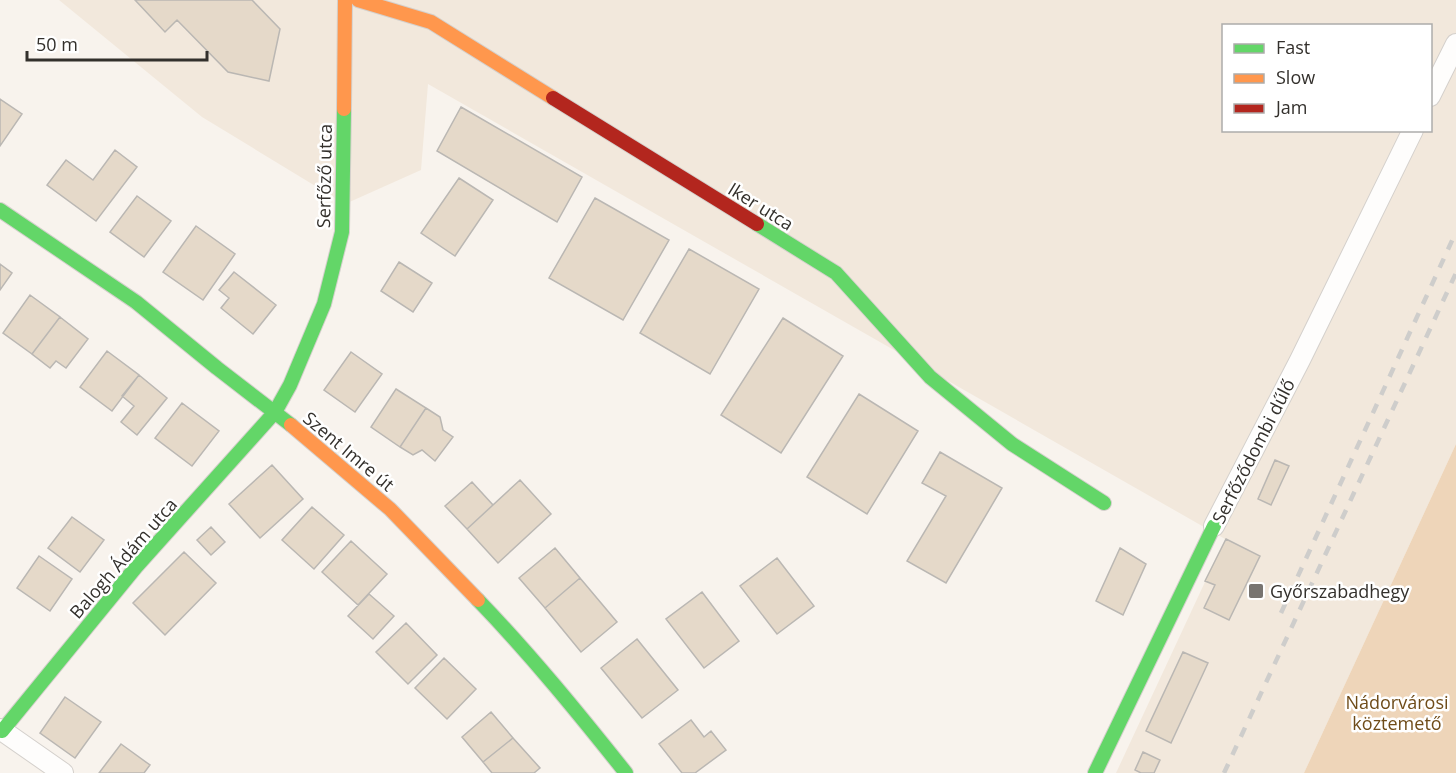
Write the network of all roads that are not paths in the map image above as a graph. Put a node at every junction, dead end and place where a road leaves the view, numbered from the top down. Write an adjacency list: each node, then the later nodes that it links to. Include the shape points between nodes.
1 (345, 0): 7 (street, Serfőző utca, via 342,232 324,304)
2 (358, 0): 8 (street, Iker utca, via 430,22 836,273 930,377 1012,444)
3 (1456, 44): 4 (street)
4 (1432, 94)
5 (1412, 132): 9 (street, Serfőződombi dűlő)
6 (0, 210): 7 (street, Szent Imre út, via 136,302)
7 (275, 412): 10 (street, Balogh Ádám utca, via 136,567); 12 (street, Szent Imre út, via 390,509 503,626)
8 (1104, 503)
9 (1214, 526): 13 (street, Serfőződombi dűlő)
10 (1, 730): 11 (street)
11 (63, 773)
12 (626, 773)
13 (1095, 773)

